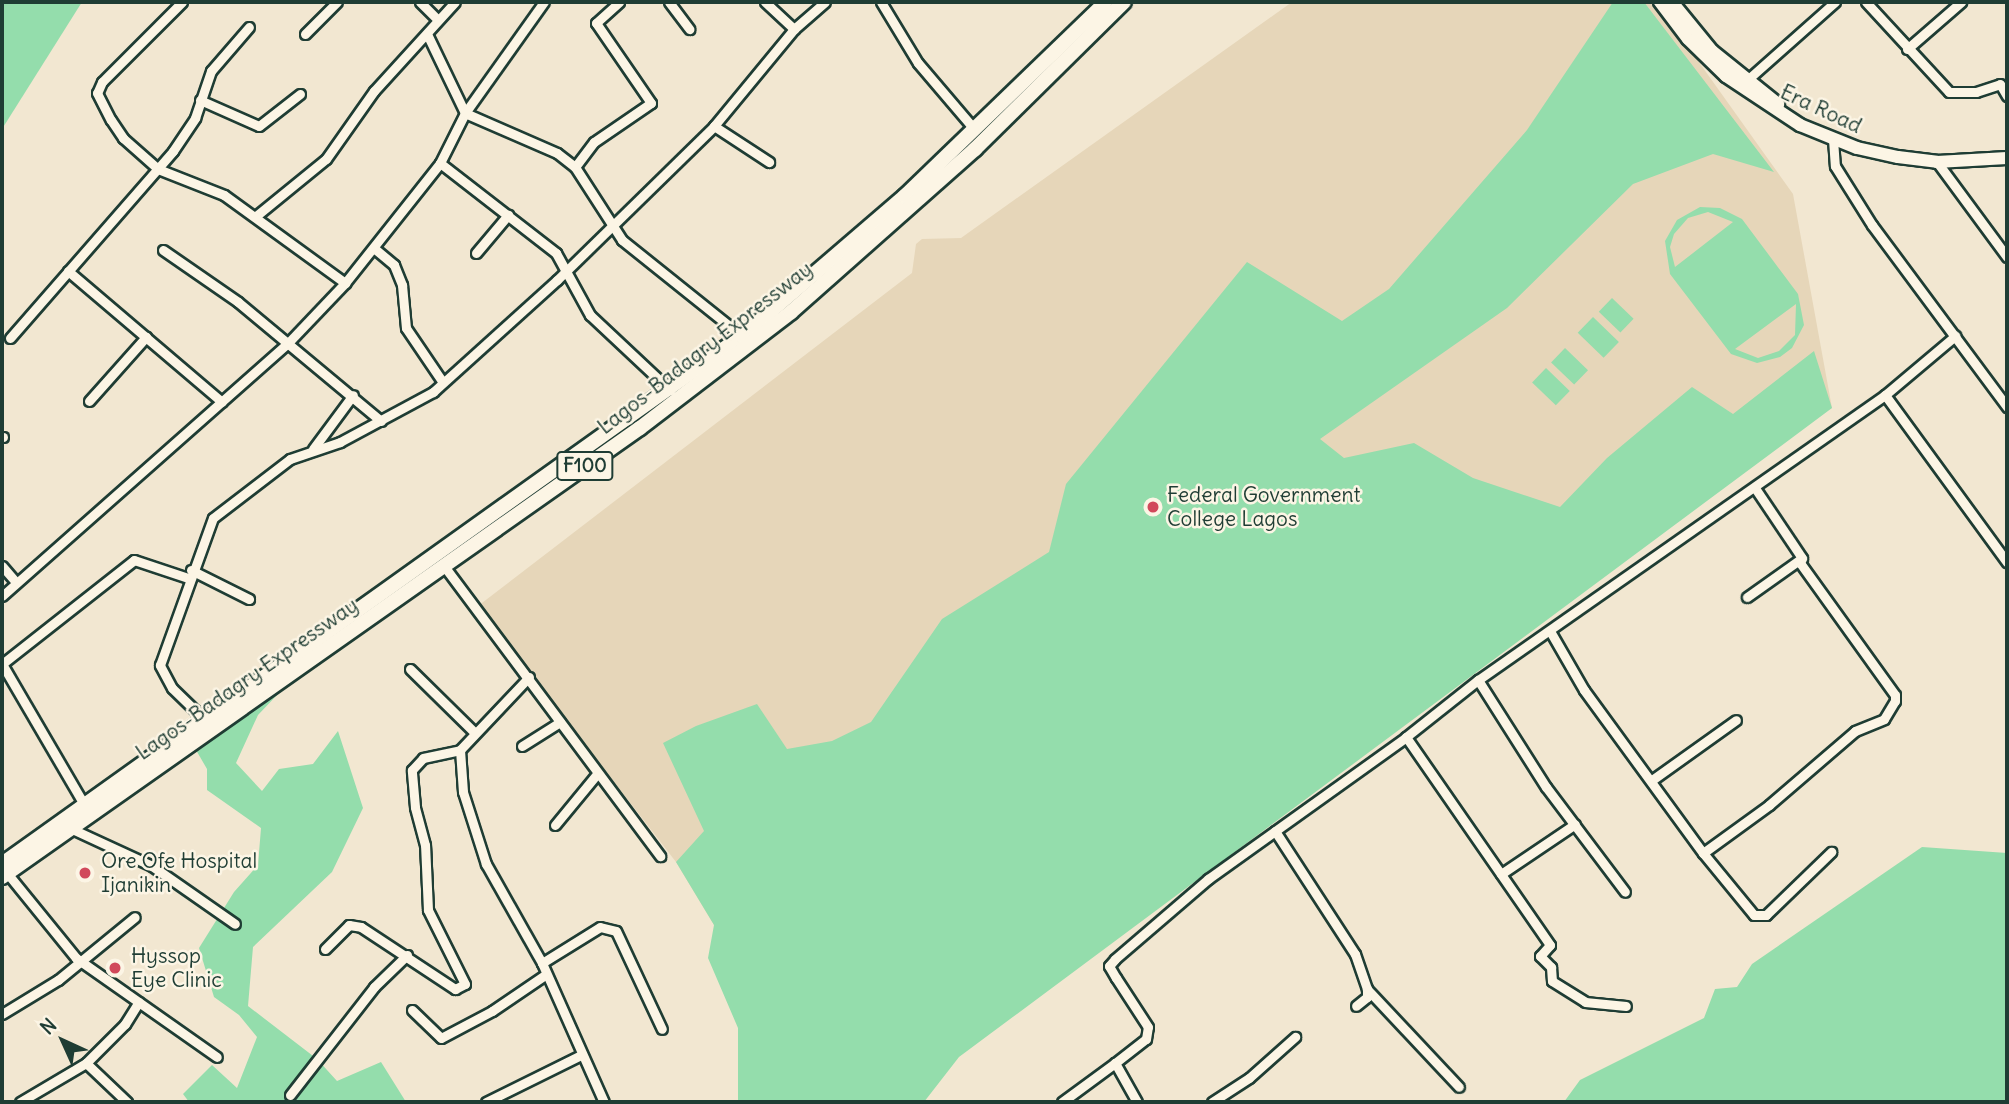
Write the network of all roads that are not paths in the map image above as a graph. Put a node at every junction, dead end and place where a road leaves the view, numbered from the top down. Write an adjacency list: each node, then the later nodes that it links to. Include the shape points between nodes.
1 (182, 2): 41 (street, via 102,82 97,93 123,138)
2 (337, 2): 22 (street)
3 (421, 2): 18 (street)
4 (455, 2): 18 (street)
5 (544, 2): 30 (street)
6 (619, 2): 40 (street, via 596,23 651,103 602,136)
7 (669, 2): 20 (street)
8 (765, 2): 21 (street)
9 (825, 2): 21 (street)
10 (881, 2): 33 (street, via 918,62)
11 (1106, 2): 33 (highway, Lagos-Badagry Expressway / F100)
12 (1124, 2): 70 (highway, Lagos-Badagry Expressway / F100, via 965,158 791,312 640,428)
13 (1660, 2): 31 (main road, Era Road, via 1700,53 1742,90)
14 (1672, 2): 26 (main road, via 1695,34)
15 (1835, 2): 26 (street)
16 (1866, 2): 24 (street)
17 (1961, 2): 24 (street)
18 (438, 20): 23 (street)
19 (250, 27): 29 (street, via 211,71)
20 (689, 29)
21 (794, 29): 32 (street)
22 (304, 34)
23 (428, 36): 30 (street); 43 (street, via 374,92 326,159)
24 (1907, 49): 25 (street, via 1949,92 1976,92)
25 (2003, 80): 28 (street)
26 (1746, 81): 31 (main road)
27 (300, 94): 29 (street, via 259,126)
28 (2007, 96)
29 (200, 100): 41 (street, via 195,118)
30 (465, 113): 39 (street); 40 (street, via 557,153)
31 (1786, 113): 34 (main road, Era Road); 35 (main road, via 1895,149 1934,153)
32 (714, 126): 37 (street); 44 (street)
33 (975, 130): 52 (highway, Lagos-Badagry Expressway / F100)
34 (1833, 139): 38 (main road, Era Road); 53 (street, via 1835,166 1872,225)
35 (2007, 150)
36 (2007, 158): 38 (main road, Era Road)
37 (769, 162)
38 (1937, 162): 48 (street)
39 (440, 163): 42 (street); 45 (street)
40 (575, 167): 44 (street)
41 (158, 169): 43 (street, via 204,184); 49 (street)
42 (508, 215): 47 (street); 50 (street, via 556,253)
43 (256, 216): 51 (street)
44 (612, 227): 50 (street); 52 (street, via 648,263)
45 (375, 248): 51 (street); 57 (street, via 394,265 402,285 406,328)
46 (163, 250): 56 (street, via 238,302)
47 (476, 253)
48 (2007, 257)
49 (68, 271): 54 (street); 55 (street)
50 (565, 271): 57 (street); 58 (street, via 590,316)
51 (345, 283): 56 (street)
52 (742, 336): 58 (highway, Lagos-Badagry Expressway / F100)
53 (1955, 336): 60 (street); 63 (street)
54 (146, 337): 61 (street); 62 (street)
55 (10, 338)
56 (287, 344): 59 (street); 62 (street)
57 (442, 381): 64 (street, via 420,401)
58 (670, 390): 83 (highway, Lagos-Badagry Expressway / F100)
59 (353, 395): 64 (street); 65 (street)
60 (1885, 395): 66 (street); 68 (street)
61 (89, 401)
62 (222, 402): 73 (street)
63 (2007, 407)
64 (381, 421): 65 (street)
65 (312, 451): 71 (street, via 290,459 226,504 205,530)
66 (1755, 488): 67 (street); 77 (street)
67 (1802, 558): 75 (street); 97 (street, via 1800,564 1895,701 1884,719 1854,731 1769,805)
68 (2007, 562)
69 (2, 566): 73 (street)
70 (444, 566): 80 (street); 94 (highway, Lagos-Badagry Expressway / F100)
71 (190, 574): 76 (street); 78 (street, via 134,560); 83 (street, via 160,665 172,688)
72 (2, 578): 73 (street)
73 (13, 582): 74 (street)
74 (2, 596)
75 (1747, 597)
76 (249, 599)
77 (1550, 631): 81 (street); 90 (street, via 1584,690)
78 (2, 664): 91 (street)
79 (410, 669): 85 (street)
80 (529, 677): 84 (street); 85 (street)
81 (1478, 680): 86 (street); 92 (street, via 1508,732)
82 (1736, 720): 90 (street)
83 (206, 721): 91 (highway, Lagos-Badagry Expressway / F100)
84 (560, 722): 87 (street); 89 (street)
85 (473, 732): 88 (street)
86 (1406, 737): 95 (street); 100 (street)
87 (522, 746)
88 (460, 750): 105 (street, via 423,758 412,770 425,845 428,911 465,984 455,989); 107 (street, via 466,810 478,846)
89 (596, 775): 93 (street); 98 (street)
90 (1652, 780): 97 (street)
91 (85, 806): 99 (highway, Lagos-Badagry Expressway / F100)
92 (1575, 824): 100 (street); 101 (street)
93 (555, 825)
94 (72, 829): 99 (highway, Lagos-Badagry Expressway / F100); 103 (street, via 152,866)
95 (1275, 831): 109 (street, via 1348,942); 120 (street, via 1208,879 1109,966 1148,1027 1146,1039)
96 (1831, 852): 97 (street, via 1762,917 1743,902)
97 (1703, 853)
98 (660, 856)
99 (4, 871): 106 (street)
100 (1501, 874): 112 (street, via 1550,945 1541,956 1551,967 1552,981 1585,1002)
101 (1625, 892)
102 (135, 917): 106 (street)
103 (235, 924)
104 (325, 949): 105 (street, via 349,925)
105 (407, 955): 122 (street, via 374,988)
106 (80, 961): 110 (street); 114 (street, via 34,997)
107 (542, 963): 108 (street); 115 (street, via 600,927 616,931)
108 (545, 975): 113 (street, via 441,1038); 117 (street)
109 (1367, 989): 111 (street, via 1367,997); 121 (street)
110 (139, 1002): 118 (street); 119 (street, via 125,1024)
111 (1356, 1006)
112 (1626, 1006)
113 (411, 1010)
114 (2, 1014)
115 (662, 1029)
116 (1295, 1037): 130 (street, via 1249,1078)
117 (581, 1055): 123 (street); 127 (street)
118 (217, 1057)
119 (86, 1063): 124 (street); 125 (street)
120 (1115, 1063): 128 (street); 129 (street)
121 (1459, 1087)
122 (290, 1095)
123 (507, 1098): 126 (street)
124 (20, 1102)
125 (127, 1102)
126 (486, 1102)
127 (604, 1102)
128 (1062, 1102)
129 (1138, 1102)
130 (1212, 1102)

